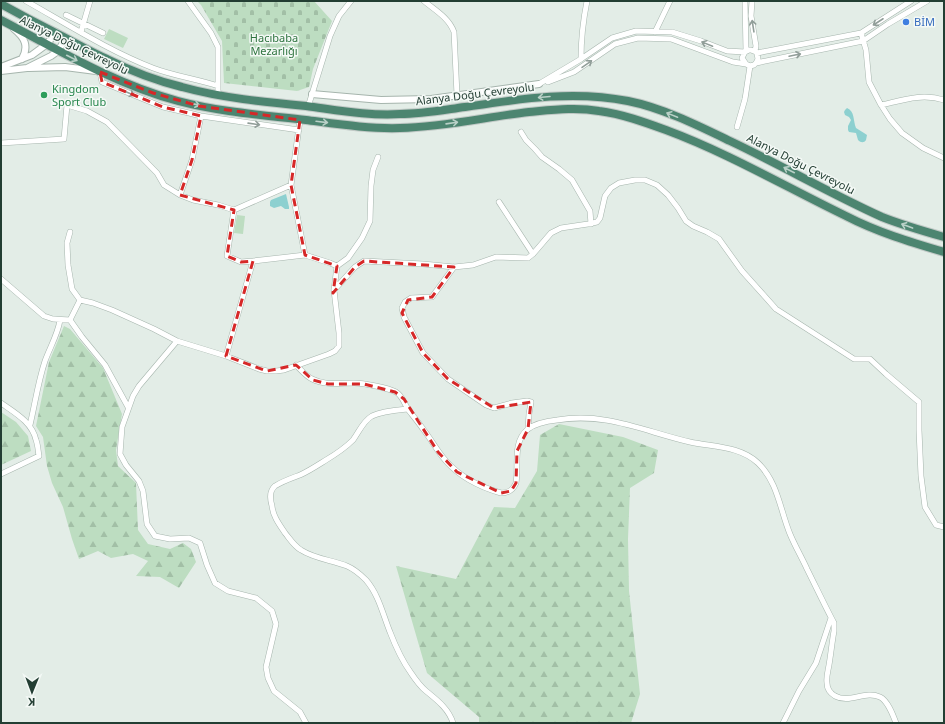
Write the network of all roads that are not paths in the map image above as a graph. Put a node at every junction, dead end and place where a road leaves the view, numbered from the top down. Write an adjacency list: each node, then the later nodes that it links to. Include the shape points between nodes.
1 (26, 1): 17 (street)
2 (90, 1): 15 (street)
3 (188, 1): 36 (street, via 218,47)
4 (351, 1): 37 (street, via 330,36)
5 (424, 1): 38 (street, via 447,20 454,32)
6 (587, 1): 28 (street, via 583,19)
7 (670, 1): 18 (street)
8 (745, 1): 25 (street)
9 (752, 1): 26 (street, one-way to 9, via 751,16)
10 (911, 1): 20 (street, one-way to 20)
11 (927, 1): 22 (street)
12 (1, 4): 16 (highway, Alanya Doğu Çevreyolu)
13 (66, 15): 15 (street)
14 (4, 21): 23 (highway, Alanya Doğu Çevreyolu); 27 (street, via 23,38 25,52)
15 (84, 24): 17 (street); 19 (street)
16 (56, 32): 21 (highway, Alanya Doğu Çevreyolu); 23 (street)
17 (81, 32): 36 (street, via 116,52 154,68 206,82)
18 (655, 32): 25 (street, one-way to 18, via 732,52 672,32); 28 (street, via 636,31 612,38)
19 (103, 33)
20 (861, 33): 22 (street); 26 (street)
21 (66, 38): 24 (street); 36 (highway, Alanya Doğu Çevreyolu, via 108,60 182,88)
22 (863, 41): 29 (street, one-way to 22); 40 (street, via 869,82)
23 (47, 44): 24 (highway, Alanya Doğu Çevreyolu); 27 (street)
24 (58, 51): 32 (street); 34 (highway, Alanya Doğu Çevreyolu, one-way to 34)
25 (745, 51): 26 (street); 30 (street, via 742,58)
26 (756, 52): 29 (street)
27 (22, 59): 31 (street)
28 (581, 59): 35 (street)
29 (756, 63): 30 (street)
30 (748, 65): 35 (street, one-way to 30, via 574,72 616,44 638,38 671,38); 44 (street, via 745,99)
31 (1, 67)
32 (27, 68): 33 (street); 34 (street, via 65,68)
33 (1, 71)
34 (100, 72): 42 (street, one-way to 42, via 102,82 163,106); 43 (highway, Alanya Doğu Çevreyolu, one-way to 43, via 153,93 199,106)
35 (539, 84): 38 (street)
36 (218, 90): 41 (highway, Alanya Doğu Çevreyolu, via 259,101)
37 (312, 94): 38 (street, via 381,100 431,99); 41 (street)
38 (457, 95)
39 (944, 100): 40 (street, via 930,96 917,97)
40 (881, 105): 49 (street, via 902,133 923,148)
41 (308, 107): 56 (highway, Alanya Doğu Çevreyolu, one-way to 41, via 885,218 714,133 656,109 629,101 597,96 546,96 399,114 371,114)
42 (201, 116): 45 (street, one-way to 45); 51 (street, via 192,160)
43 (300, 120): 45 (street); 57 (highway, Alanya Doğu Çevreyolu, one-way to 57, via 371,128 399,128 427,127 549,110 599,110 627,116 697,142 846,217 881,232)
44 (738, 127)
45 (299, 130): 50 (street)
46 (521, 132): 54 (street, via 542,157 572,180 590,211)
47 (1, 143): 51 (street, via 64,139 67,105 87,111 107,122 157,173 164,185)
48 (378, 157): 61 (street, via 371,186 370,221 348,258)
49 (944, 158)
50 (291, 185): 53 (street); 59 (street)
51 (180, 195): 53 (street)
52 (499, 202): 58 (street)
53 (234, 210): 60 (street, via 228,256 241,262)
54 (591, 224): 58 (street, via 561,228 551,233); 77 (street, via 600,218 605,196 619,183 645,180 657,185 668,195 686,221 719,240 742,271 776,309 854,359 870,359 919,402 918,430 925,506 936,525)
55 (70, 232): 65 (street, via 67,243 68,264 72,289)
56 (944, 237)
57 (944, 252)
58 (533, 254): 62 (street, via 528,258 496,257 473,265)
59 (305, 255): 60 (street); 61 (street)
60 (253, 261): 69 (street)
61 (337, 266): 64 (street)
62 (454, 267): 64 (street, via 364,261); 75 (street, via 432,296 411,298 405,302 402,308 404,317 423,353 448,379 486,405 494,408 512,403 531,402)
63 (1, 279): 66 (street, via 44,316)
64 (334, 290): 70 (street, via 339,346 329,354)
65 (80, 300): 67 (street); 68 (street, via 112,310)
66 (60, 320): 67 (street); 74 (street, via 44,366)
67 (70, 320): 72 (street, via 105,365)
68 (177, 341): 69 (street); 72 (street, via 139,386)
69 (226, 356): 70 (street, via 267,371 284,370)
70 (296, 365): 73 (street, via 307,376 320,382 364,384 395,392 404,399)
71 (1, 403): 74 (street)
72 (128, 407): 79 (street, via 122,427 120,454 143,491 146,524 155,536 170,539 189,538 200,544 216,583 228,591 256,598 272,611 276,624 266,667 268,678 274,691 300,712)
73 (407, 409): 75 (street, via 424,429 438,452 457,472 494,492 506,493 514,488 517,477 517,451); 80 (street, via 371,417 353,440 339,452 275,487 271,492 272,509 280,526 300,550 311,556 347,566 366,580 378,598 390,634 407,666 420,685 445,708)
74 (30, 425): 76 (street, via 34,431 39,456)
75 (528, 429): 78 (street, via 558,420 595,418 690,442 738,451 748,456 765,471 770,480 790,533)
76 (1, 474)
77 (944, 527)
78 (831, 618): 81 (street, via 816,663); 82 (street, via 834,631 826,679 828,689 844,699 868,695 879,697 887,703)
79 (306, 723)
80 (453, 723)
81 (783, 723)
82 (896, 723)

